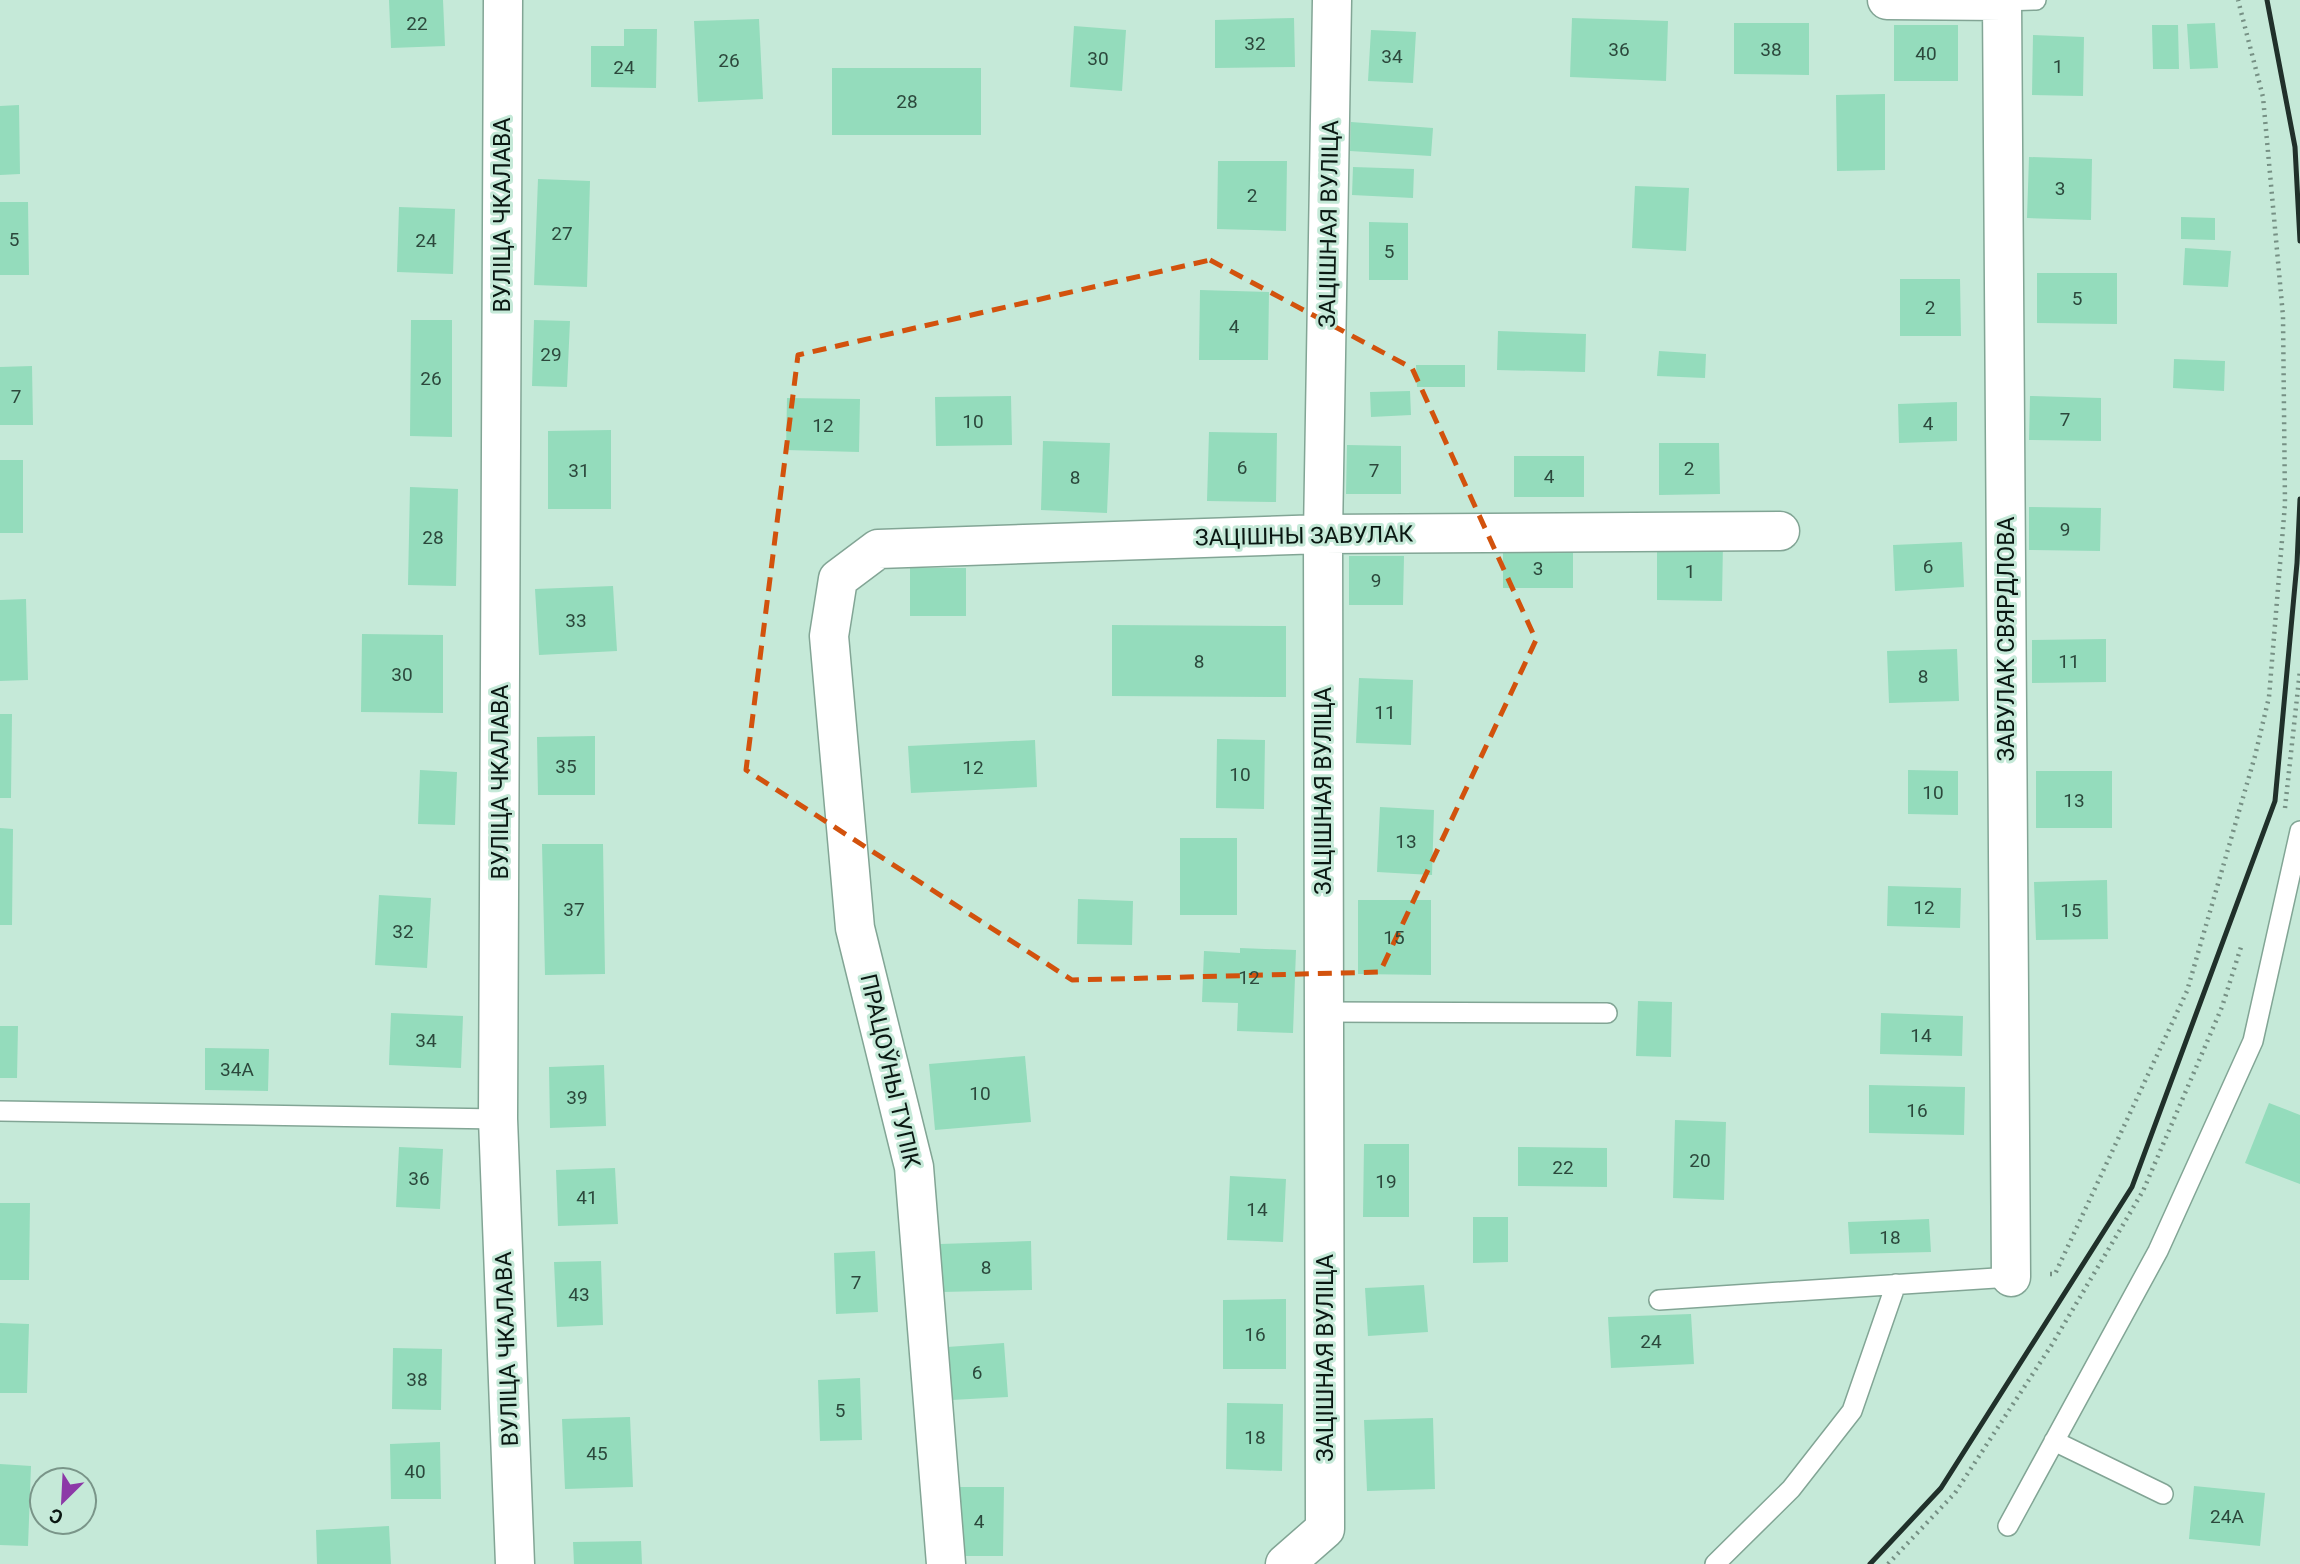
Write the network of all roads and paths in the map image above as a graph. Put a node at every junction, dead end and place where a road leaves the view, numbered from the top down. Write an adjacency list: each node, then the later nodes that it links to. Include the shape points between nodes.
1 (503, 0): 16 (street, ВУЛІЦА ЧКАЛАВА)
2 (1332, 0): 7 (street, ЗАЦІШНАЯ ВУЛІЦА)
3 (1887, 0): 5 (street)
4 (2238, 0): 17 (path, via 2263,97 2283,316 2284,504 2269,698 2187,991 2055,1274)
5 (2019, 1): 17 (street, ЗАВУЛАК СВЯРДЛОВА)
6 (1780, 531): 7 (street, ЗАЦІШНЫ ЗАВУЛАК)
7 (1323, 534): 8 (street, ЗАЦІШНЫ ЗАВУЛАК, via 878,549); 13 (street, ЗАЦІШНАЯ ВУЛІЦА)
8 (838, 579): 24 (street, ПРАЦОЎНЫ ТУПІК, via 829,636 855,928 914,1167)
9 (2300, 670): 10 (path)
10 (2284, 809)
11 (2300, 831): 20 (lane, via 2253,1041 2158,1251)
12 (2243, 941): 27 (path, via 2222,1007 2143,1191 2051,1346 1955,1493)
13 (1324, 1012): 14 (lane); 25 (street, ЗАЦІШНАЯ ВУЛІЦА, via 1325,1529)
14 (1607, 1013)
15 (0, 1111): 16 (lane)
16 (498, 1119): 23 (street, ВУЛІЦА ЧКАЛАВА)
17 (2011, 1277): 18 (lane)
18 (1896, 1284): 19 (lane); 26 (lane, via 1852,1412 1791,1489)
19 (1659, 1300)
20 (2054, 1441): 21 (lane); 22 (lane)
21 (2163, 1494)
22 (2008, 1526)
23 (516, 1564)
24 (946, 1564)
25 (1285, 1564)
26 (1715, 1564)
27 (1888, 1564)

